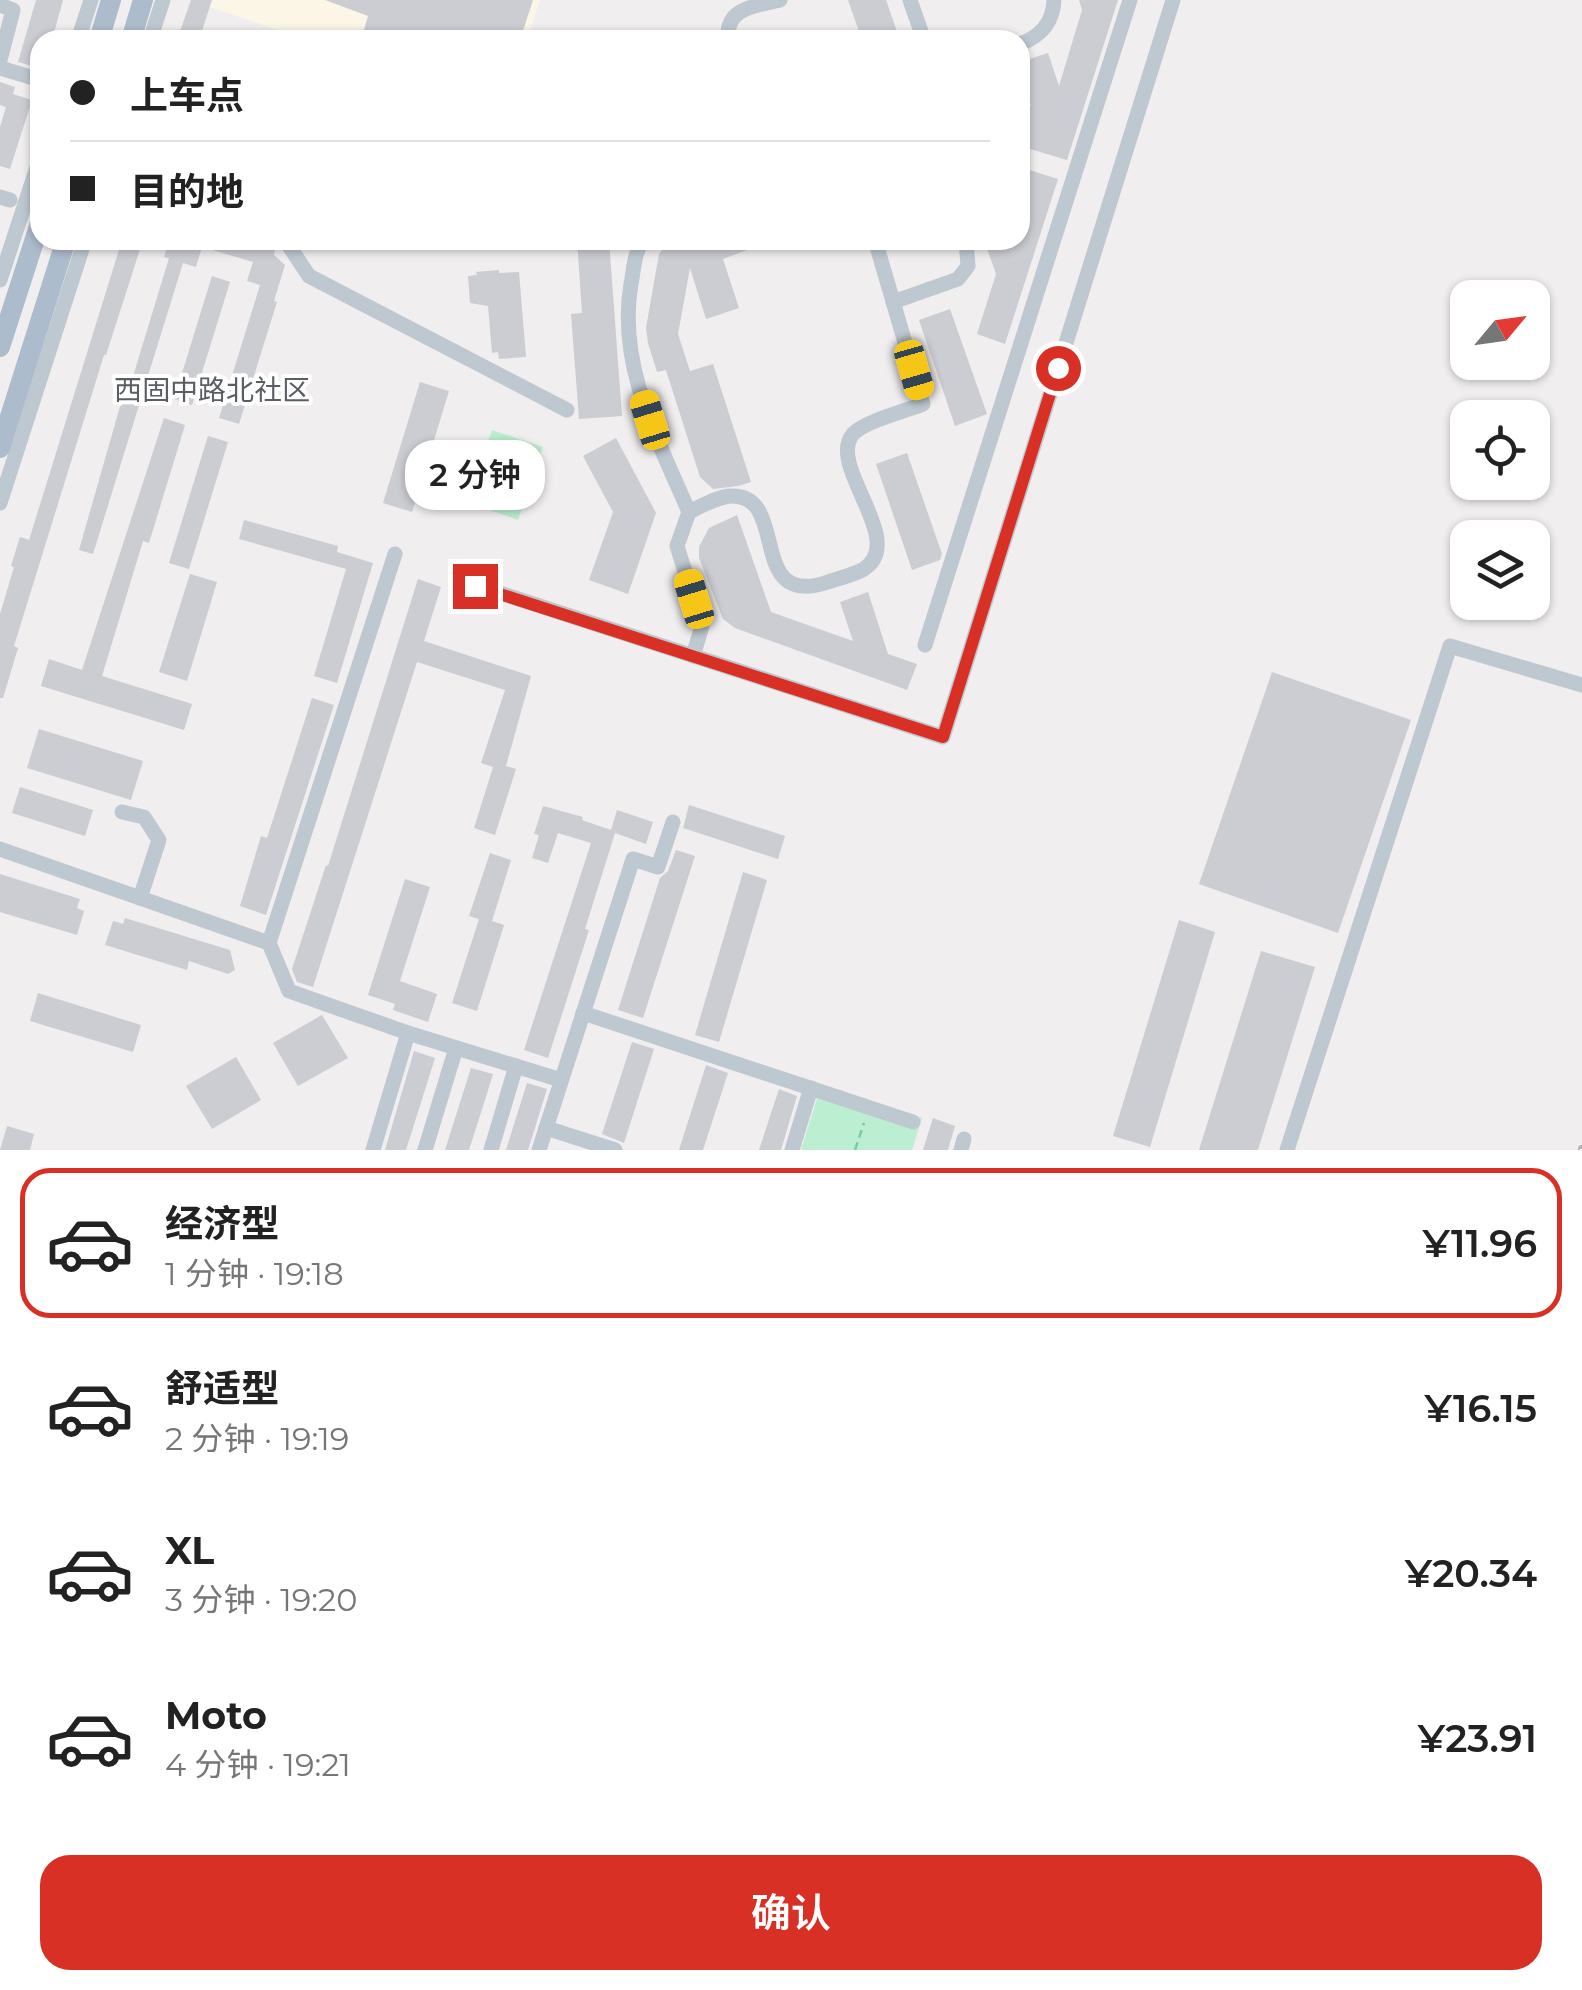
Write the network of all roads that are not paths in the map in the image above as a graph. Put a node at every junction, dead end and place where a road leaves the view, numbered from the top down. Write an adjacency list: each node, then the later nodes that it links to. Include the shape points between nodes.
1 (91, 0): 11 (street)
2 (112, 0): 12 (main road)
3 (143, 0): 13 (main road)
4 (163, 0): 14 (street)
5 (780, 0): 15 (street, via 738,12)
6 (910, 0): 16 (street)
7 (1054, 0): 17 (street, via 1047,26)
8 (1130, 0): 38 (street)
9 (1173, 0): 39 (street, via 943,737)
10 (0, 5): 18 (street, via 14,10)
11 (81, 30)
12 (102, 30)
13 (134, 30)
14 (153, 30)
15 (728, 30)
16 (920, 30)
17 (1030, 40)
18 (0, 60)
19 (0, 68): 20 (street)
20 (30, 77)
21 (30, 188): 29 (street)
22 (31, 250): 31 (main road)
23 (63, 250): 33 (main road)
24 (81, 250): 34 (street)
25 (291, 250): 32 (street, via 309,276)
26 (637, 250): 35 (street, via 626,315 630,353)
27 (878, 250): 30 (street)
28 (967, 250): 30 (street, via 968,266 958,279)
29 (0, 280)
30 (894, 302): 35 (street, via 924,404 861,428 848,447 878,542 868,566 809,589 794,588 783,578 762,517 750,502 724,497)
31 (0, 347)
32 (567, 410)
33 (0, 448)
34 (0, 504)
35 (689, 512): 39 (street, via 677,546 702,626)
36 (395, 554): 45 (street)
37 (475, 586): 39 (street)
38 (925, 645)
39 (694, 656)
40 (1582, 685): 60 (street, via 1450,646)
41 (122, 812): 44 (street, via 144,817 159,840)
42 (673, 822): 46 (street, via 658,867 634,859)
43 (0, 849): 44 (street)
44 (140, 898): 45 (street)
45 (269, 943): 47 (street, via 289,992)
46 (584, 1013): 50 (street); 51 (street)
47 (408, 1033): 48 (street); 54 (street)
48 (456, 1048): 49 (street); 55 (street)
49 (516, 1066): 50 (street); 56 (street)
50 (562, 1080): 53 (street)
51 (811, 1088): 52 (street); 59 (street)
52 (913, 1122)
53 (546, 1128): 57 (street); 58 (street)
54 (373, 1150)
55 (426, 1150)
56 (491, 1150)
57 (539, 1150)
58 (615, 1150)
59 (792, 1150)
60 (1288, 1150)

